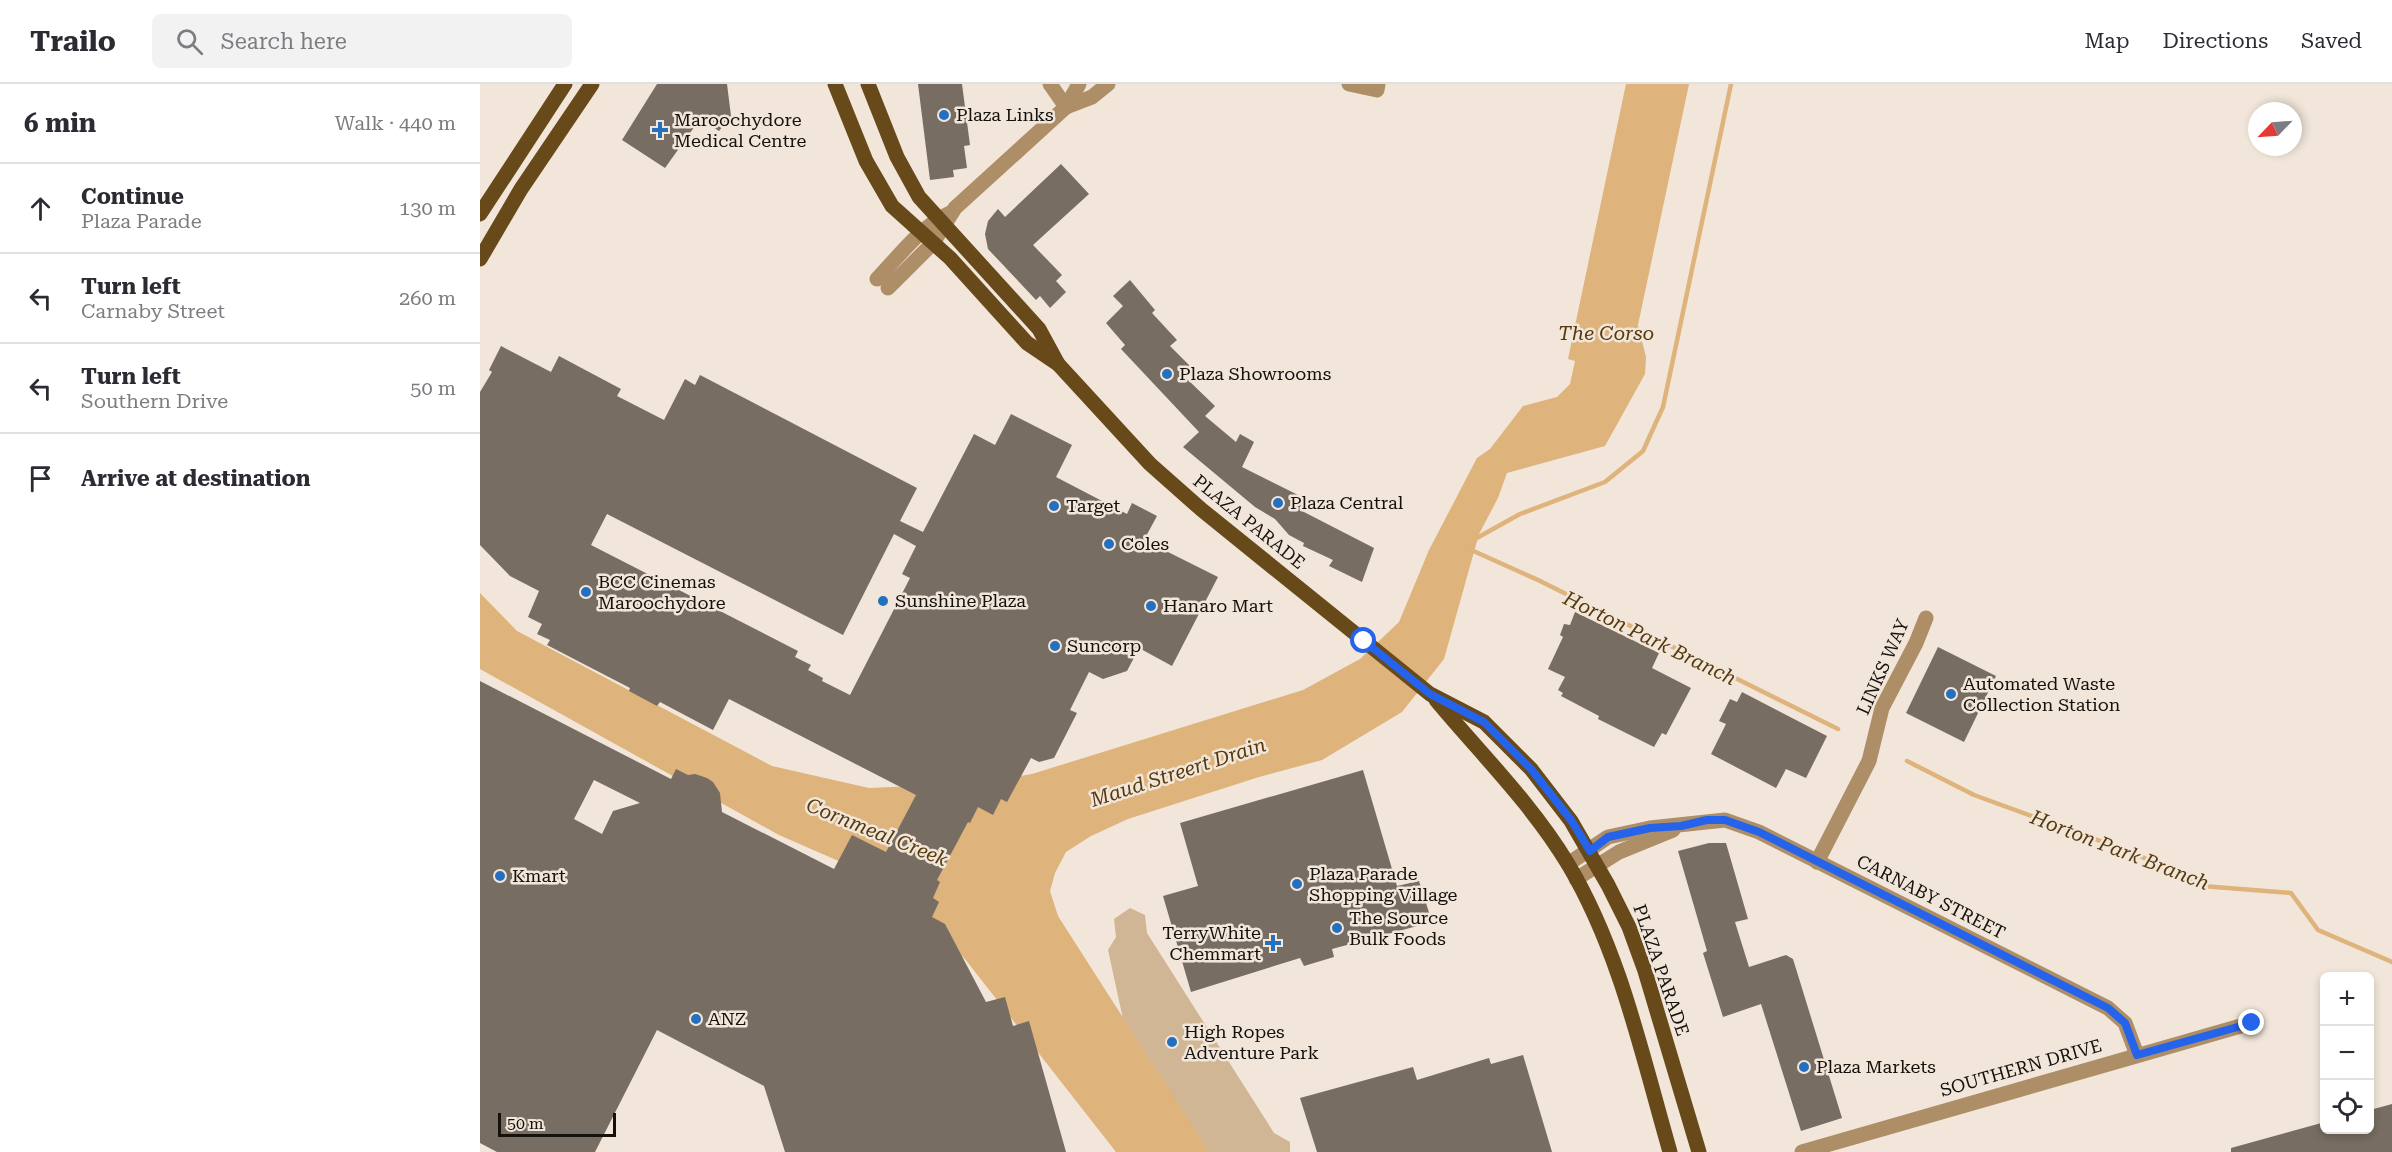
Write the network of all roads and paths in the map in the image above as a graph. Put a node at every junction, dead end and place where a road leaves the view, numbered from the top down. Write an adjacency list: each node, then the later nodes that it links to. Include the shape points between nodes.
1 (565, 84): 11 (main road)
2 (592, 84): 15 (main road, via 521,189)
3 (834, 84): 13 (main road, PLAZA PARADE, via 884,195)
4 (868, 84): 12 (main road, PLAZA PARADE, via 897,157 919,197)
5 (1050, 84): 10 (street)
6 (1079, 84): 10 (street)
7 (1108, 84): 10 (street, via 1092,97)
8 (1349, 84): 9 (street)
9 (1378, 87)
10 (1066, 107): 12 (street)
11 (480, 214)
12 (941, 222): 13 (street); 14 (street); 16 (main road, PLAZA PARADE, via 1039,329)
13 (921, 232): 14 (main road, PLAZA PARADE); 14 (street, via 883,284)
14 (933, 243): 16 (main road, PLAZA PARADE, via 1027,343)
15 (480, 259)
16 (1058, 364): 18 (main road, PLAZA PARADE, via 1177,489)
17 (1926, 618): 21 (street, LINKS WAY, via 1882,708 1869,761)
18 (1430, 694): 20 (main road, PLAZA PARADE, via 1484,722 1531,769); 22 (main road, PLAZA PARADE, via 1508,782)
19 (1681, 826): 20 (street, CARNABY STREET, via 1608,837); 21 (street, CARNABY STREET, via 1725,820 1759,832); 23 (street, CARNABY STREET, via 1618,852)
20 (1590, 851): 22 (street, CARNABY STREET); 23 (main road, PLAZA PARADE)
21 (1817, 862): 26 (street, CARNABY STREET, via 2108,1008 2125,1023)
22 (1568, 864): 24 (main road, PLAZA PARADE)
23 (1598, 866): 24 (street, CARNABY STREET); 28 (main road, PLAZA PARADE, via 1629,927 1645,971)
24 (1576, 879): 27 (main road, PLAZA PARADE, via 1607,943)
25 (2252, 1023): 26 (street, SOUTHERN DRIVE)
26 (2137, 1055): 29 (street, SOUTHERN DRIVE)
27 (1670, 1152)
28 (1699, 1152)
29 (1802, 1152)

